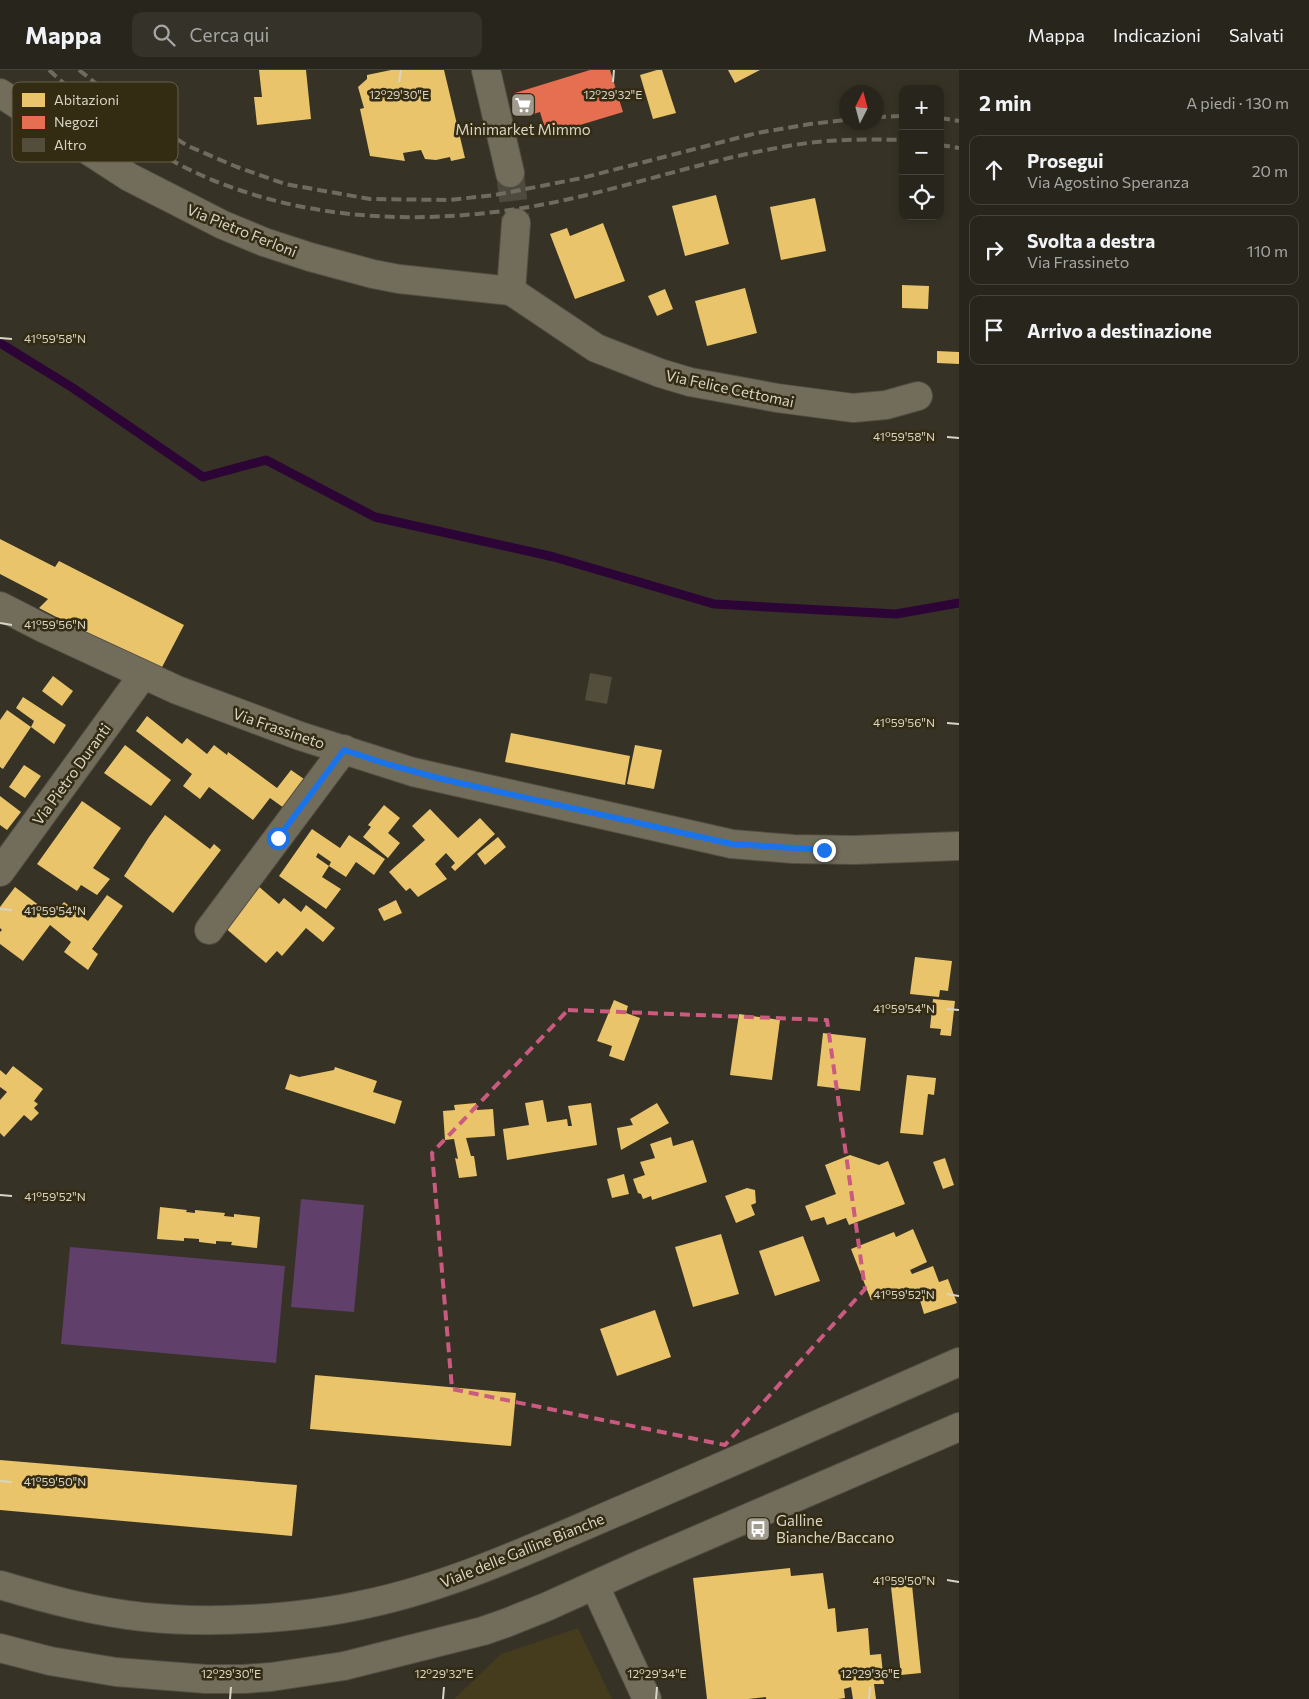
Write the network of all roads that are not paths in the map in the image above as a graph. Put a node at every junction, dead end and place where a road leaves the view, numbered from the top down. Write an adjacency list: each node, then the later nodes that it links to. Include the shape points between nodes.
1 (486, 70): 5 (street)
2 (0, 93): 3 (street, Via Pietro Ferloni)
3 (12, 101)
4 (105, 162): 7 (street, Via Pietro Ferloni, via 154,192 264,242 399,280)
5 (510, 173)
6 (516, 223): 7 (street)
7 (511, 291): 8 (street, Via Felice Cettomai, via 596,348 690,382 791,401 853,408 886,405)
8 (918, 396)
9 (0, 606): 10 (street, Via Frassineto)
10 (143, 675): 11 (street, Via Frassineto, via 251,719); 13 (street, Via Pietro Duranti)
11 (344, 750): 12 (street, Via Frassineto, via 435,778 732,844 854,850); 14 (street)
12 (959, 846)
13 (0, 872)
14 (209, 930)
15 (959, 1362): 17 (street, Viale delle Galline Bianche, via 483,1568 367,1604 296,1615 167,1619 81,1607)
16 (959, 1427): 18 (street)
17 (0, 1585)
18 (595, 1586): 20 (street, via 483,1631); 21 (street)
19 (0, 1648): 20 (street, via 50,1661 116,1672 190,1678)
20 (246, 1689)
21 (647, 1699)

